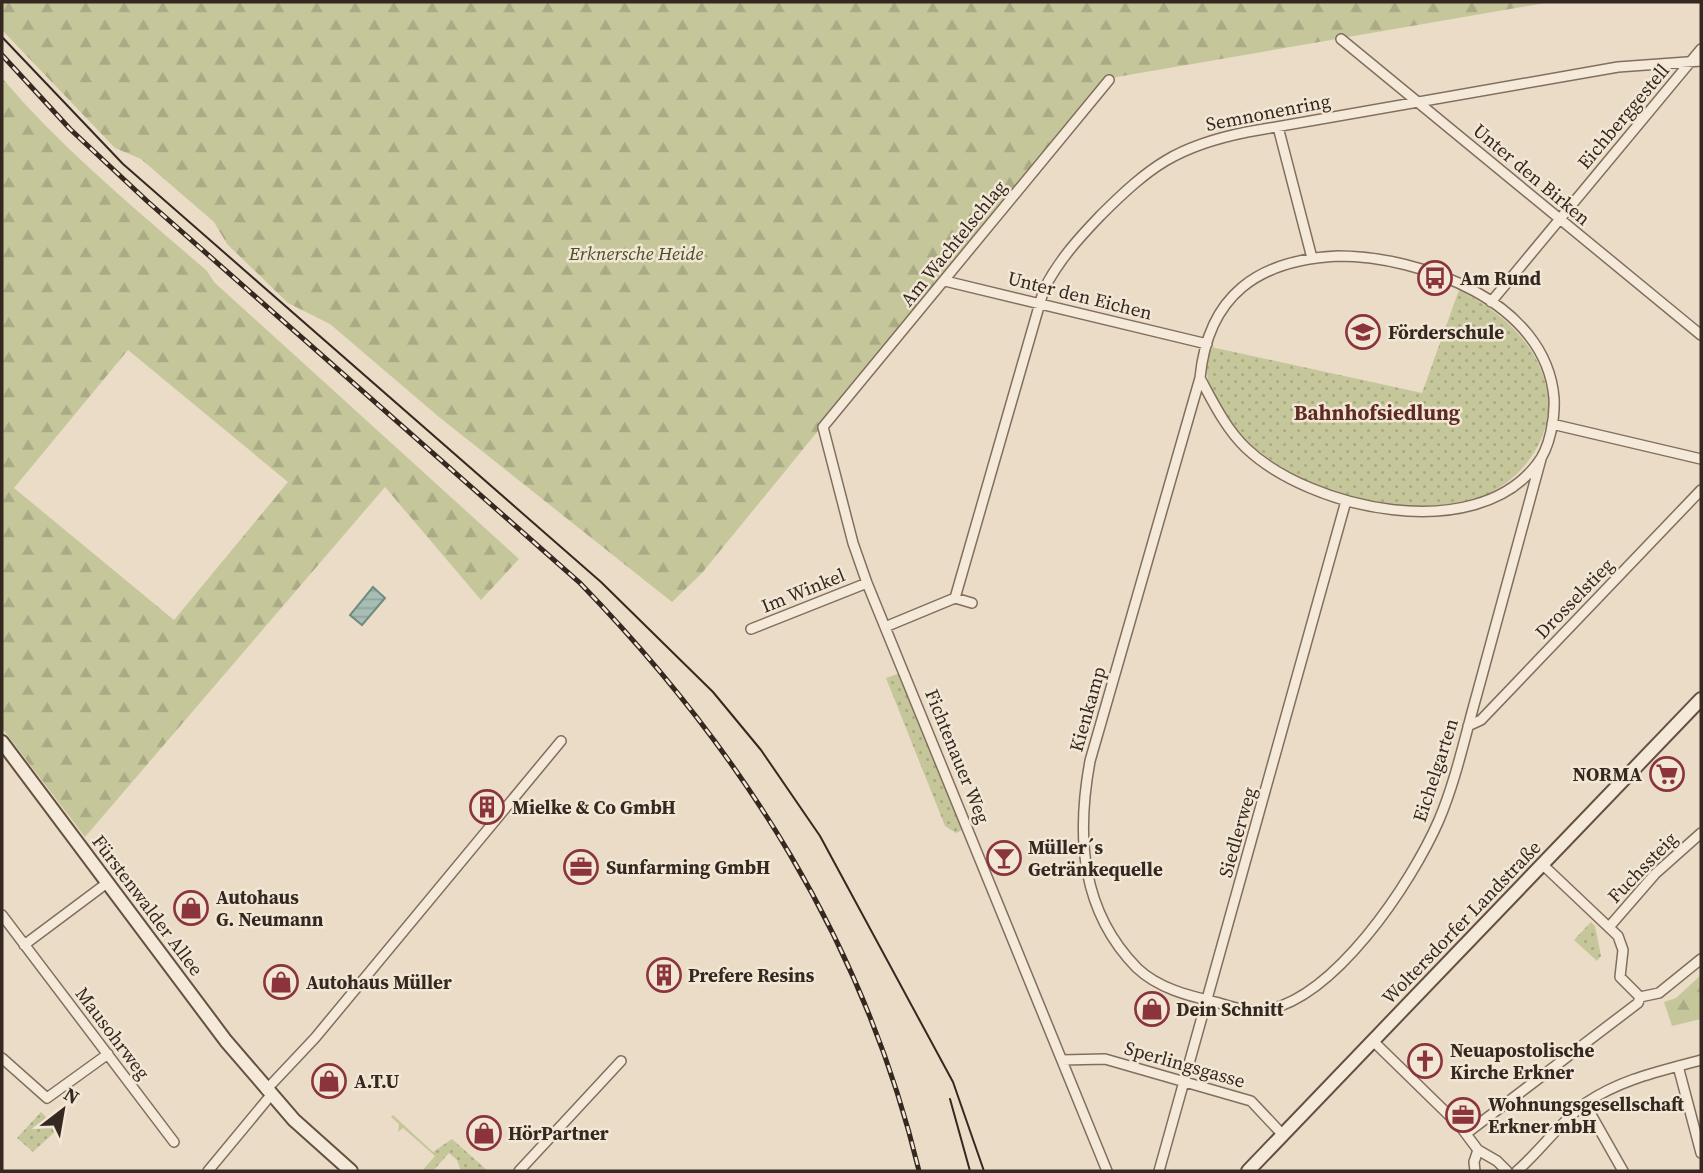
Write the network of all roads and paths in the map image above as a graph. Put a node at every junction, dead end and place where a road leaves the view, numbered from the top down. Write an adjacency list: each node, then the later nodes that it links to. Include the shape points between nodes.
1 (1341, 39): 5 (street, Unter den Birken)
2 (1701, 49): 3 (street, Eichberggestell)
3 (1696, 61): 5 (street, Semnonenring, via 1618,67); 7 (street, Eichberggestell)
4 (1109, 80): 9 (street, Am Wachtelschlag)
5 (1418, 101): 6 (street, Semnonenring); 7 (street, Unter den Birken)
6 (1278, 127): 8 (street); 11 (street, Semnonenring, via 1195,145 1153,167 1067,252)
7 (1560, 220): 10 (street, Eichberggestell); 12 (street, Unter den Birken)
8 (1312, 258): 10 (street, via 1355,256 1400,263 1437,274); 13 (street, via 1275,267 1244,284 1222,307)
9 (945, 281): 11 (street, Unter den Eichen); 16 (street, Am Wachtelschlag)
10 (1491, 302): 15 (street, via 1526,334 1547,369 1553,387)
11 (1038, 303): 13 (street, Unter den Eichen); 22 (street, Semnonenring)
12 (1701, 335)
13 (1207, 344): 14 (street)
14 (1200, 377): 20 (street, via 1247,449 1280,473); 38 (street, Kienkamp, via 1090,761 1082,828 1089,890 1117,945 1146,976)
15 (1552, 424): 17 (street); 18 (street)
16 (823, 427): 21 (street, Fichtenauer Weg)
17 (1541, 459): 20 (street, via 1503,492 1461,507 1409,511); 27 (street, Eichelgarten)
18 (1701, 459)
19 (1701, 490): 27 (street, Drosselstieg, via 1481,720)
20 (1346, 501): 38 (street, Siedlerweg)
21 (867, 583): 24 (street, Fichtenauer Weg); 25 (street, Im Winkel)
22 (955, 598): 23 (street); 24 (street)
23 (972, 603)
24 (885, 626): 42 (street, Fichtenauer Weg)
25 (751, 629)
26 (1701, 699): 31 (main road, Woltersdorfer Landstraße)
27 (1468, 726): 38 (street, Eichelgarten, via 1445,806 1420,859 1349,956 1316,984 1273,1008 1250,1011)
28 (2, 741): 32 (main road, Fürstenwalder Allee)
29 (561, 741): 47 (street)
30 (1701, 833): 34 (street, Fuchssteig)
31 (1543, 865): 34 (street); 39 (main road, Woltersdorfer Landstraße)
32 (107, 883): 35 (street); 47 (main road, Fürstenwalder Allee)
33 (2, 915): 35 (street, Mausohrweg)
34 (1609, 927): 37 (street, via 1622,943 1620,977)
35 (24, 944): 40 (street, Mausohrweg)
36 (1701, 959): 37 (street, via 1659,993)
37 (1640, 998): 49 (street)
38 (1207, 1000): 46 (street, Siedlerweg)
39 (1373, 1041): 49 (street); 50 (main road, Woltersdorfer Landstraße)
40 (108, 1054): 41 (street, via 47,1098); 51 (street, Mausohrweg)
41 (2, 1058)
42 (1062, 1060): 46 (street, Sperlingsgasse, via 1105,1059); 57 (street, Fichtenauer Weg)
43 (1701, 1060): 45 (street)
44 (621, 1061): 56 (street)
45 (1678, 1066): 48 (street, via 1626,1081); 53 (street)
46 (1184, 1082): 50 (street, Sperlingsgasse, via 1251,1101); 58 (street, Siedlerweg)
47 (269, 1092): 54 (street); 55 (main road, Fürstenwalder Allee)
48 (1586, 1104): 62 (street); 63 (street)
49 (1467, 1133): 52 (street)
50 (1283, 1135): 59 (main road, Woltersdorfer Landstraße)
51 (174, 1142)
52 (1478, 1150): 60 (street); 61 (street)
53 (1701, 1153)
54 (208, 1171)
55 (351, 1171)
56 (519, 1171)
57 (1107, 1171)
58 (1159, 1171)
59 (1248, 1171)
60 (1475, 1171)
61 (1507, 1171)
62 (1517, 1171)
63 (1623, 1171)

